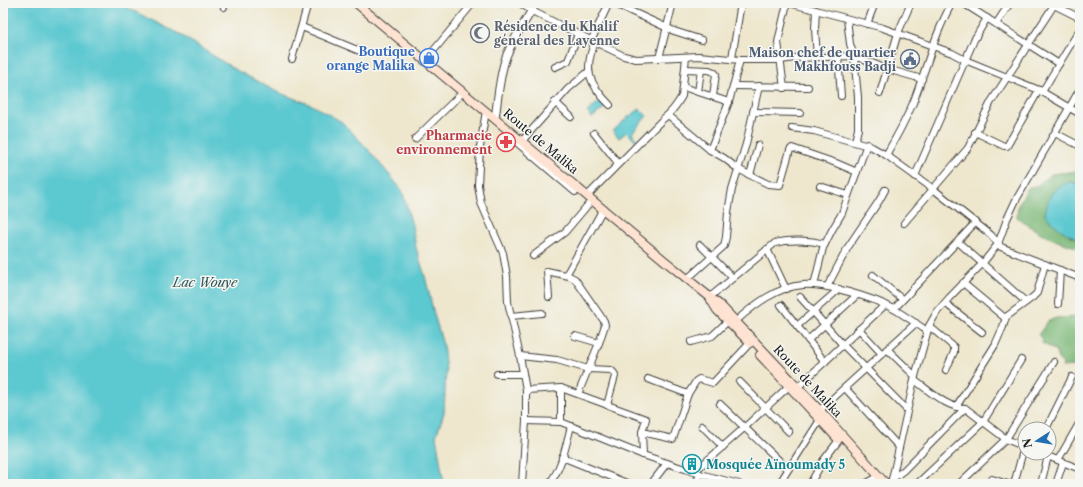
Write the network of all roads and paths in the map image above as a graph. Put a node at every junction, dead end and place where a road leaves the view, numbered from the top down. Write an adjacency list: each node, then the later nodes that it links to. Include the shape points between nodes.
1 (308, 3): 26 (street)
2 (356, 3): 46 (main road, Route de Malika)
3 (473, 3): 46 (street)
4 (520, 3): 20 (street)
5 (536, 3): 20 (street)
6 (609, 3): 32 (street)
7 (614, 3): 27 (street)
8 (673, 3): 27 (street)
9 (741, 3): 41 (street)
10 (791, 3): 18 (street); 44 (street, via 778,38)
11 (875, 3): 24 (street)
12 (911, 3): 29 (street)
13 (952, 3): 34 (street)
14 (963, 3): 21 (street)
15 (1010, 3): 25 (street)
16 (1067, 3): 19 (street)
17 (1054, 4): 19 (street); 33 (street)
18 (816, 10): 23 (street); 39 (street)
19 (1064, 10): 22 (street)
20 (532, 11): 30 (street); 77 (street, via 507,57 501,77)
21 (987, 18): 25 (street); 45 (street)
22 (1080, 18)
23 (847, 19): 24 (street); 38 (street)
24 (867, 24): 29 (street)
25 (996, 24): 33 (street)
26 (302, 27): 35 (street); 42 (street)
27 (666, 28): 31 (street); 40 (street)
28 (1080, 29): 47 (street)
29 (898, 33): 34 (street); 50 (street)
30 (578, 34): 32 (street); 48 (street, via 568,61)
31 (702, 40)
32 (593, 42): 40 (street, via 630,58); 52 (street)
33 (1028, 44): 47 (street); 53 (street)
34 (933, 46): 45 (street); 54 (street)
35 (362, 52)
36 (686, 56): 40 (street); 41 (street); 49 (street)
37 (838, 56): 38 (street); 39 (street); 66 (street)
38 (854, 56): 50 (street); 85 (street, via 858,96 858,129)
39 (817, 57): 44 (street)
40 (659, 58)
41 (732, 58): 43 (street)
42 (292, 59)
43 (740, 60): 44 (street); 55 (street)
44 (781, 60): 59 (street)
45 (965, 60): 53 (street); 95 (street)
46 (426, 61): 62 (main road, Route de Malika)
47 (1059, 64): 61 (street)
48 (554, 67)
49 (685, 69): 51 (street); 57 (street)
50 (887, 69): 54 (street); 64 (street)
51 (701, 70): 63 (street); 65 (street, via 712,70 716,74)
52 (588, 72): 67 (street); 69 (street, via 593,84)
53 (1007, 77): 61 (street); 80 (street)
54 (922, 79): 90 (street, via 906,120)
55 (733, 86): 56 (street); 68 (street)
56 (759, 86): 59 (street); 72 (street)
57 (683, 87): 63 (street); 75 (street, via 682,96)
58 (808, 87): 59 (street)
59 (784, 88)
60 (1080, 89): 70 (street)
61 (1041, 91): 70 (street); 80 (street, via 1007,146)
62 (463, 92): 71 (main road, Route de Malika); 83 (street)
63 (698, 92): 65 (street)
64 (880, 93)
65 (713, 96): 68 (street)
66 (842, 96)
67 (555, 102): 76 (street); 84 (street)
68 (729, 102): 89 (street)
69 (610, 105)
70 (1070, 108): 74 (street); 82 (street)
71 (486, 111): 77 (main road, Route de Malika); 138 (street, via 478,171 479,196 503,253)
72 (753, 112): 73 (street); 92 (street)
73 (800, 114)
74 (1080, 114)
75 (668, 115): 89 (street); 91 (street)
76 (571, 117)
77 (495, 119): 78 (main road, Route de Malika)
78 (502, 125): 84 (main road, Route de Malika); 98 (street, via 505,132 547,168 576,192)
79 (792, 128): 85 (street)
80 (976, 132): 97 (street, via 968,148)
81 (594, 133): 91 (street)
82 (1055, 133): 88 (street); 107 (street, via 1010,213)
83 (415, 139)
84 (522, 141): 98 (main road, Route de Malika)
85 (855, 141): 86 (street)
86 (867, 144): 90 (street); 93 (street)
87 (758, 145): 94 (street)
88 (1080, 146)
89 (710, 150): 92 (street)
90 (886, 155): 95 (street)
91 (618, 163): 101 (street)
92 (738, 169): 94 (street); 111 (street, via 732,189 724,246)
93 (857, 172): 94 (street, via 792,148 780,185 768,184); 100 (street)
94 (750, 175)
95 (915, 176): 97 (street)
96 (820, 186): 100 (street)
97 (932, 188): 103 (street); 104 (street)
98 (580, 190): 101 (main road, Route de Malika)
99 (885, 190): 122 (street, via 848,247)
100 (848, 195): 106 (street, via 842,213)
101 (590, 198): 102 (main road, Route de Malika); 110 (street, via 565,232)
102 (603, 209): 115 (street); 117 (main road, Route de Malika)
103 (976, 222): 105 (street); 107 (street)
104 (904, 223)
105 (958, 242): 112 (street); 129 (street)
106 (825, 244): 109 (street, via 814,241 781,242); 121 (street)
107 (998, 244): 112 (street); 113 (street)
108 (700, 245): 111 (street)
109 (767, 249): 118 (street); 123 (street)
110 (533, 256)
111 (712, 256): 117 (street); 118 (street)
112 (982, 264): 120 (street); 130 (street)
113 (1045, 264): 114 (street); 130 (street, via 1037,293)
114 (1060, 270): 119 (street); 132 (street)
115 (566, 275): 126 (street, via 547,271); 150 (street, via 575,280 604,321)
116 (873, 275): 129 (street)
117 (687, 278): 127 (main road, Route de Malika)
118 (733, 278): 127 (street)
119 (1080, 278)
120 (964, 283): 131 (street); 139 (street)
121 (814, 285): 122 (street); 123 (street)
122 (827, 287): 124 (street)
123 (786, 289): 140 (street, via 760,302)
124 (839, 289): 125 (street); 136 (street)
125 (857, 295): 134 (street); 142 (street)
126 (549, 297)
127 (710, 297): 140 (main road, Route de Malika, via 721,306)
128 (800, 297): 136 (street)
129 (902, 300): 135 (street)
130 (1026, 302): 139 (street)
131 (944, 303): 144 (street); 146 (street)
132 (1058, 304)
133 (781, 305): 143 (street)
134 (885, 305): 135 (street); 145 (street)
135 (894, 309): 141 (street)
136 (813, 312): 142 (street); 143 (street)
137 (542, 313): 138 (street)
138 (512, 316): 155 (street)
139 (1005, 318): 177 (street, via 995,346)
140 (732, 321): 149 (street, via 712,336); 151 (main road, Route de Malika); 169 (main road, Route de Malika)
141 (916, 323): 144 (street); 153 (street)
142 (825, 324): 148 (street); 152 (street)
143 (797, 326): 148 (street)
144 (928, 328): 161 (street, via 954,347); 165 (street)
145 (859, 329): 152 (street); 154 (street)
146 (982, 332)
147 (575, 336): 150 (street)
148 (808, 340): 157 (street)
149 (691, 342)
150 (599, 343): 159 (street)
151 (750, 343): 168 (main road, Route de Malika); 174 (street, via 713,383 699,379)
152 (843, 344): 157 (street); 160 (street)
153 (887, 349): 154 (street); 165 (street)
154 (882, 354): 160 (street)
155 (520, 356): 159 (street, via 557,360); 163 (street)
156 (1022, 360): 186 (street)
157 (825, 362): 169 (street)
158 (1054, 362): 193 (street)
159 (588, 369): 173 (street); 176 (street, via 611,370 614,373)
160 (866, 369): 171 (street); 181 (street)
161 (946, 370)
162 (497, 374): 163 (street)
163 (523, 374): 172 (street)
164 (1072, 377): 184 (street)
165 (914, 378): 177 (street); 181 (street)
166 (648, 380): 174 (street)
167 (740, 382): 178 (street)
168 (789, 386): 178 (street); 182 (main road, Route de Malika)
169 (798, 387): 180 (main road, Route de Malika)
170 (561, 388): 172 (street); 173 (street); 185 (street)
171 (845, 388): 180 (street); 197 (street)
172 (526, 390): 183 (street)
173 (578, 394): 176 (street)
174 (688, 394): 191 (street, via 673,439)
175 (720, 404): 190 (street)
176 (607, 405): 191 (street, via 646,419)
177 (956, 407): 179 (street)
178 (766, 408): 190 (street); 192 (street)
179 (965, 408): 186 (street); 210 (street)
180 (820, 410): 210 (main road, Route de Malika)
181 (907, 410): 197 (street)
182 (820, 420): 194 (main road, Route de Malika); 205 (street)
183 (526, 421): 185 (street); 212 (street)
184 (1050, 421)
185 (561, 422): 188 (street)
186 (984, 422): 193 (street); 221 (street)
187 (1080, 422): 203 (street)
188 (571, 426): 198 (street); 199 (street)
189 (702, 426): 196 (street)
190 (744, 428): 196 (street); 205 (street)
191 (642, 432): 198 (street)
192 (789, 432)
193 (1006, 439): 195 (street); 222 (street)
194 (839, 440): 209 (main road, Route de Malika); 219 (street, via 822,461)
195 (1017, 444)
196 (722, 447): 207 (street)
197 (899, 447): 210 (street)
198 (643, 455): 204 (street)
199 (562, 457): 213 (street); 214 (street)
200 (1057, 460): 203 (street)
201 (1021, 461): 225 (street)
202 (1047, 461): 226 (street)
203 (1060, 461): 206 (street); 227 (street)
204 (667, 463): 207 (street); 215 (street)
205 (788, 469): 218 (street)
206 (1080, 469)
207 (694, 472): 208 (street)
208 (700, 474): 211 (street); 216 (street)
209 (876, 481): 220 (street)
210 (890, 482)
211 (727, 483): 217 (street)
212 (522, 484)
213 (549, 484)
214 (629, 484)
215 (651, 484)
216 (696, 484)
217 (738, 484)
218 (779, 484)
219 (810, 484)
220 (864, 484)
221 (917, 484)
222 (960, 484)
223 (988, 484): 224 (street, via 991,479)
224 (1008, 484)
225 (1014, 484)
226 (1041, 484)
227 (1056, 484)

